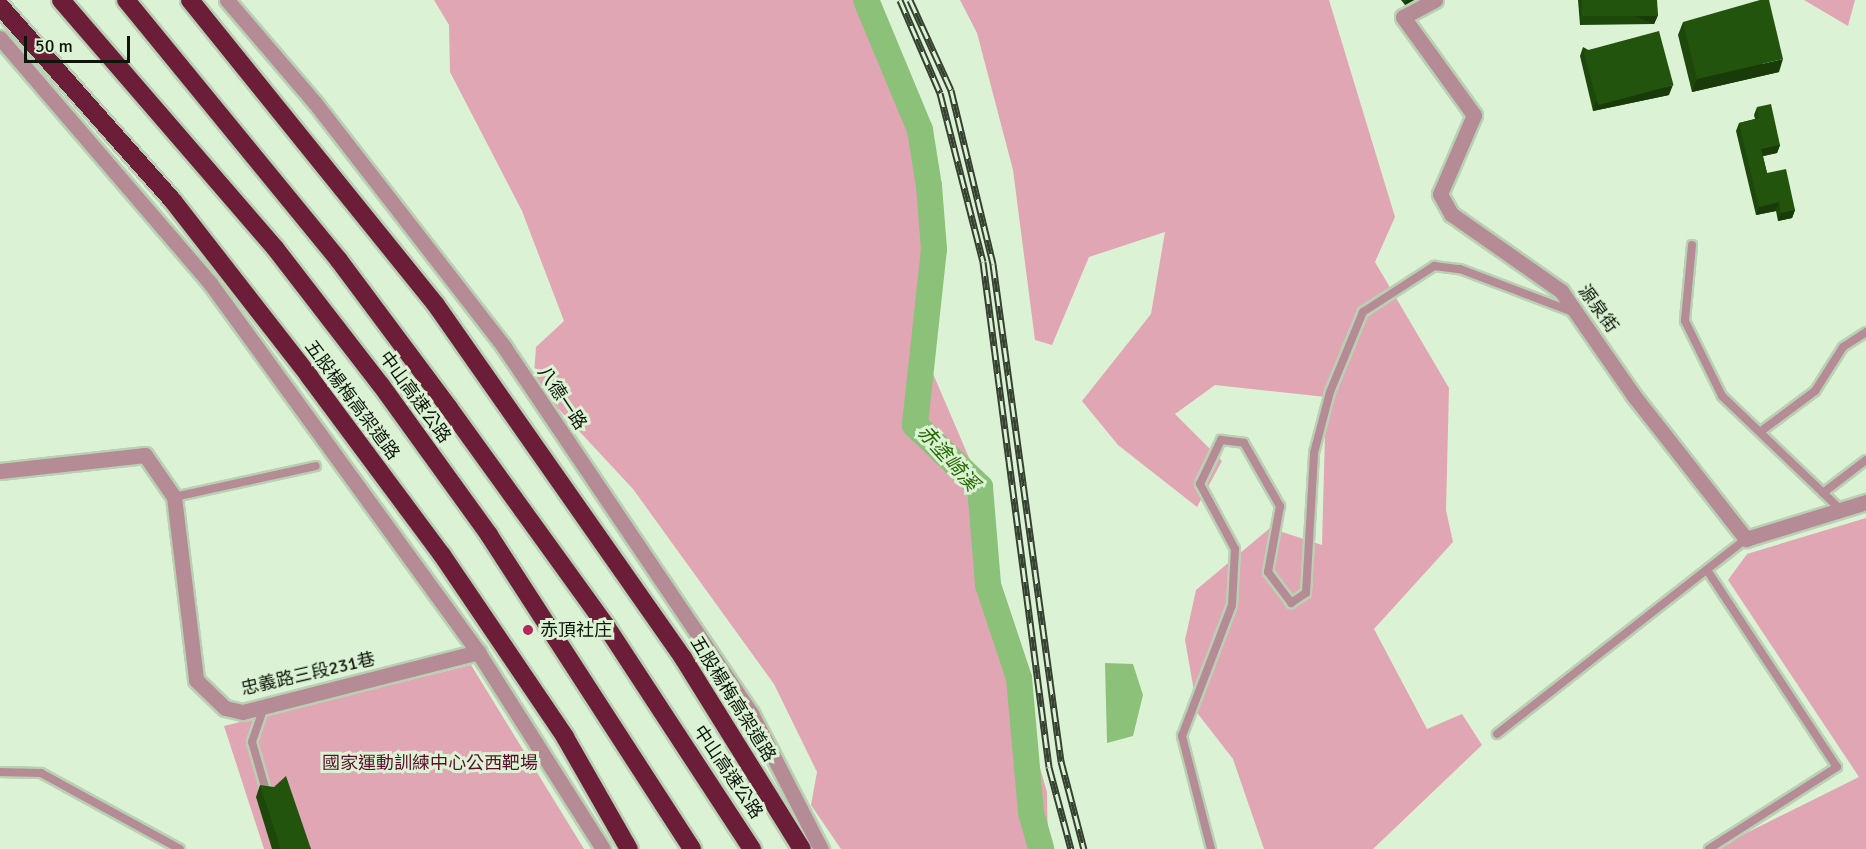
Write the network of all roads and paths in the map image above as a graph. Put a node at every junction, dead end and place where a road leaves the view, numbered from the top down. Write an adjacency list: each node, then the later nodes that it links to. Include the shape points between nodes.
1 (61, 0): 30 (highway, 中山高速公路, via 274,248 381,385 489,535)
2 (126, 0): 26 (highway, 中山高速公路, via 331,249 449,408 606,626)
3 (190, 0): 31 (highway, 五股楊梅高架道路, via 436,305 684,658)
4 (227, 0): 32 (street, 八德一路, via 433,252 620,519 751,713)
5 (1435, 0): 9 (street, 源泉街, via 1403,18 1474,115 1440,194 1452,214 1561,291)
6 (0, 6): 29 (highway, 五股楊梅高架道路, via 173,201 309,376 442,555 558,728)
7 (0, 38): 21 (street, via 210,283)
8 (1692, 245): 11 (lane, via 1685,321 1722,396)
9 (1580, 314): 19 (street, 源泉街, via 1634,396); 33 (lane, via 1460,268 1434,266 1363,312 1330,392 1314,453 1306,593 1291,603 1268,572 1280,506 1244,443 1221,440 1200,484 1235,549 1232,604 1182,735)
10 (1866, 332): 11 (lane, via 1842,347 1815,391)
11 (1760, 432): 15 (lane)
12 (1866, 460): 15 (lane)
13 (316, 466): 16 (lane)
14 (0, 471): 16 (street, 忠義路三段231巷, via 145,455)
15 (1823, 493): 18 (lane)
16 (174, 497): 22 (street, 忠義路三段231巷, via 196,680 225,708 243,712)
17 (1866, 502): 18 (street)
18 (1842, 511): 19 (street)
19 (1746, 539): 20 (lane)
20 (1707, 570): 23 (lane); 34 (lane, via 1837,767)
21 (478, 652): 22 (street, 忠義路三段231巷); 28 (street)
22 (264, 706): 25 (lane, via 252,742)
23 (1497, 734)
24 (0, 772): 27 (lane, via 41,773)
25 (267, 794)
26 (754, 847)
27 (180, 849)
28 (603, 849)
29 (629, 849)
30 (693, 849)
31 (802, 849)
32 (821, 849)
33 (1210, 849)
34 (1709, 849)

